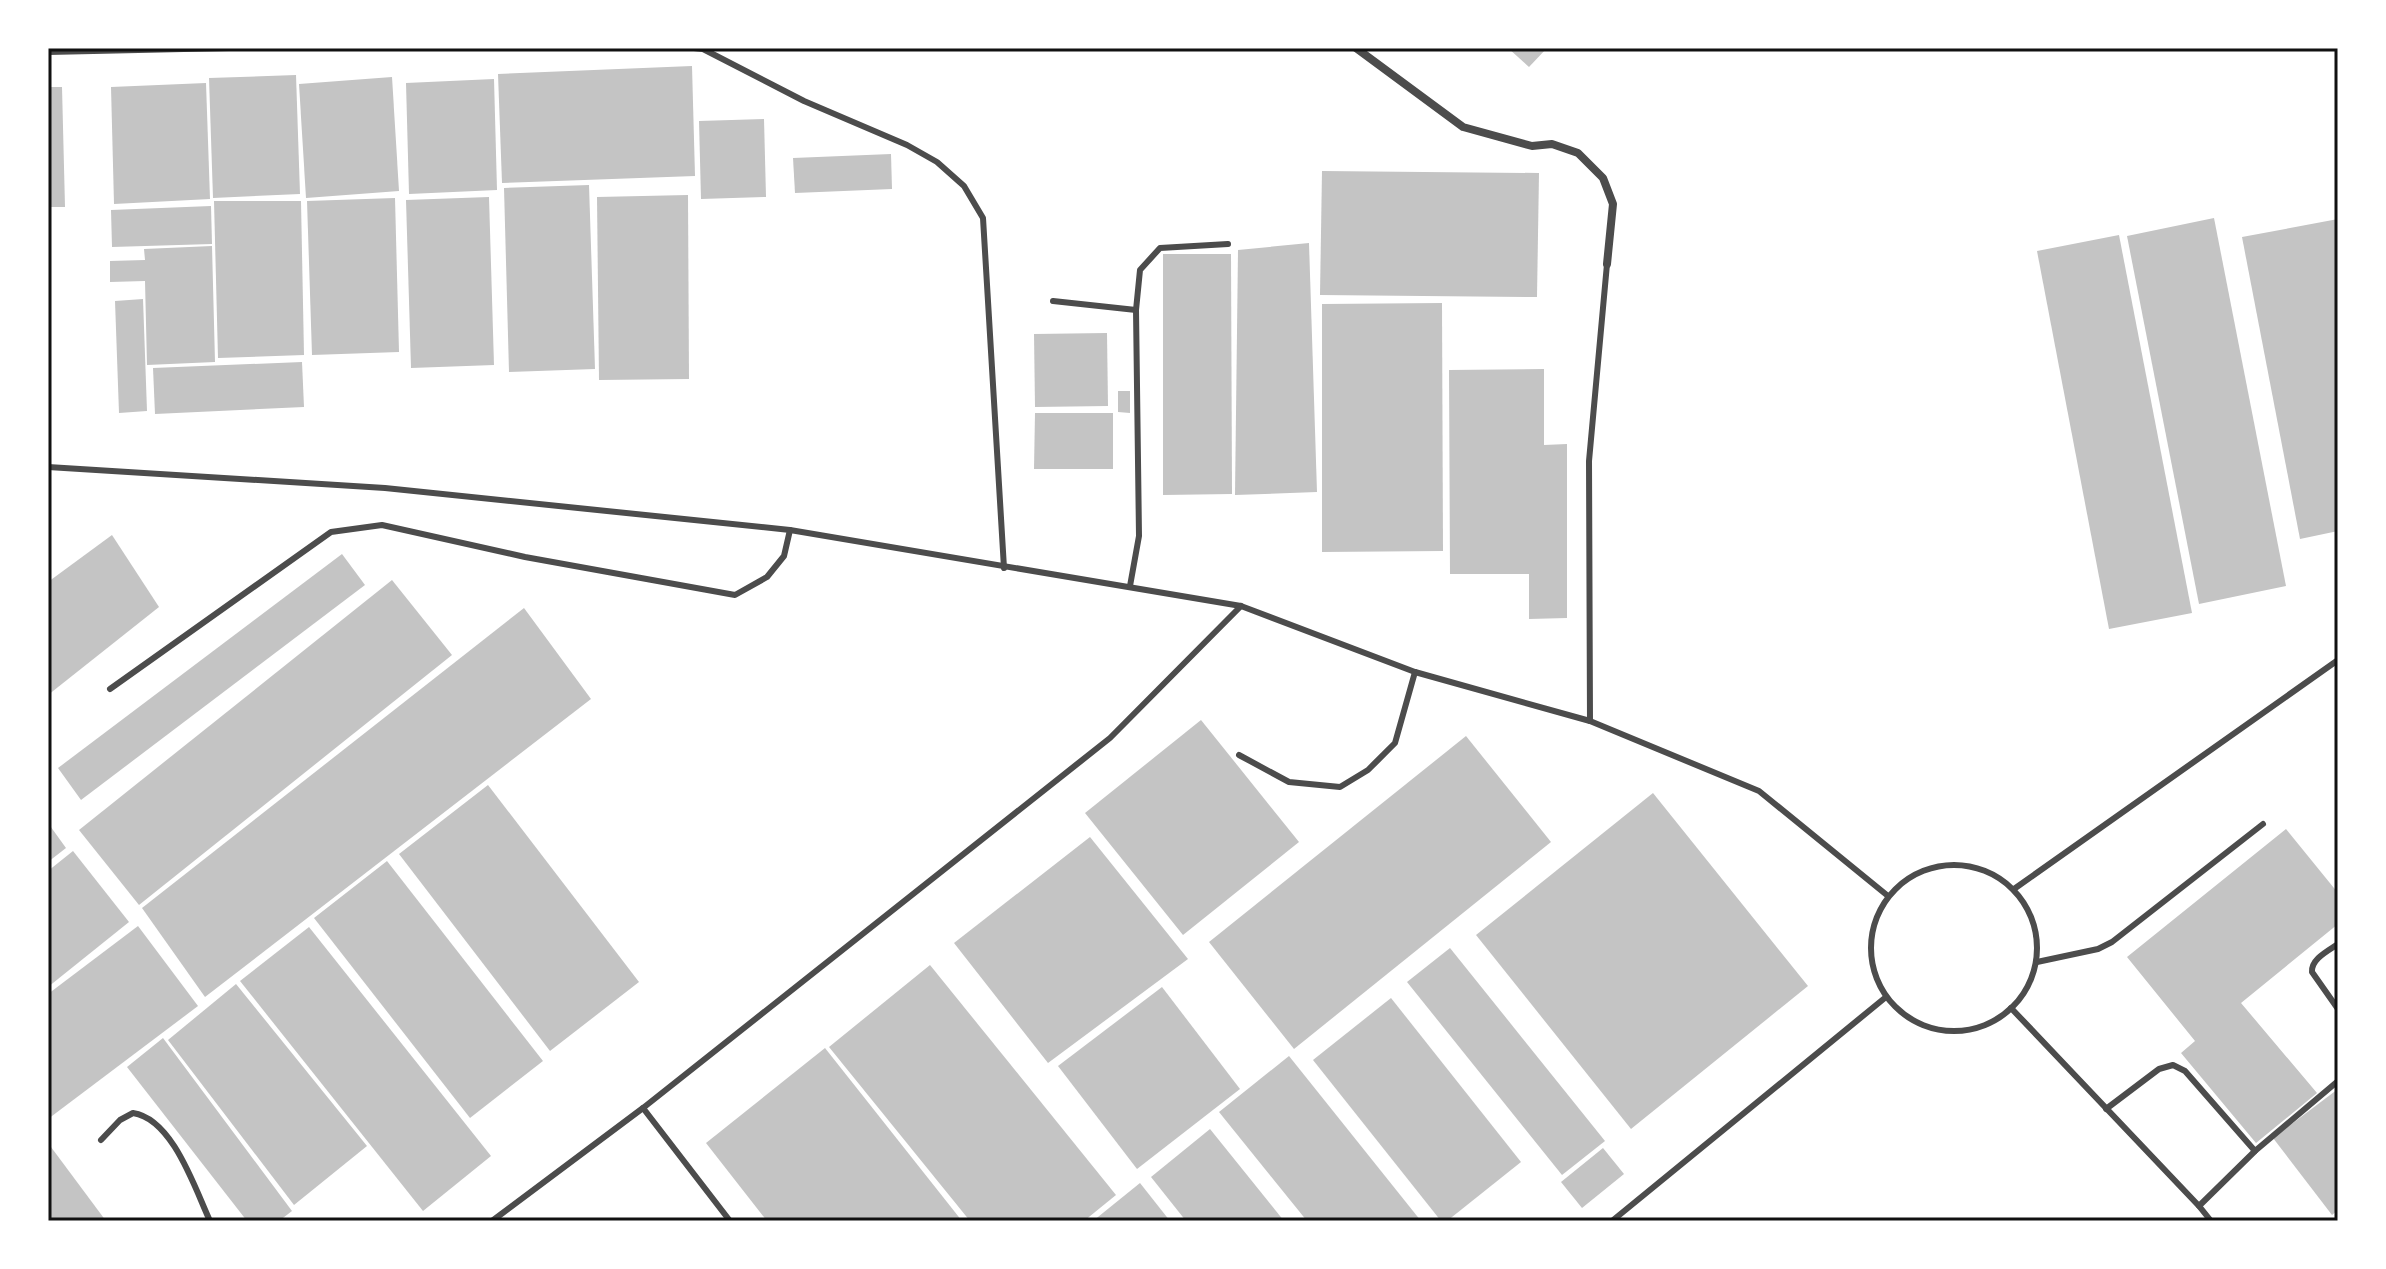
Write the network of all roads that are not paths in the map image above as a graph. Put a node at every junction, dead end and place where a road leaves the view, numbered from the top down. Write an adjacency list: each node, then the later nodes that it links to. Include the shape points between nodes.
1 (229, 48): 4 (lane)
2 (694, 48): 11 (lane, via 907,145 964,186 983,218)
3 (1356, 48): 6 (street, via 1463,127 1578,153 1603,178 1613,204)
4 (48, 52)
5 (1228, 244): 8 (lane, via 1160,248 1140,270)
6 (1607, 264): 17 (lane, via 1589,461)
7 (1053, 301): 8 (lane)
8 (1136, 310): 12 (lane, via 1139,536)
9 (48, 467): 10 (lane, via 385,488)
10 (790, 530): 11 (lane); 16 (lane, via 784,556 767,577 735,595 382,525 331,532)
11 (1004, 568): 12 (lane)
12 (1130, 586): 13 (lane)
13 (1241, 606): 15 (lane); 28 (lane, via 1110,738)
14 (2338, 660): 20 (lane)
15 (1415, 672): 17 (lane); 18 (lane, via 1395,743 1368,770 1340,787 1289,782)
16 (110, 689)
17 (1590, 721): 21 (lane, via 1759,791)
18 (1239, 755)
19 (2263, 824): 23 (lane, via 2112,942)
20 (2014, 889): 21 (lane, via 1991,873 1964,864 1935,866 1909,877); 23 (lane, via 2029,910 2037,935)
21 (1888, 896): 24 (lane, via 1875,919 1870,946 1874,973)
22 (2338, 944): 26 (lane, via 2311,967)
23 (2037, 962): 25 (lane, via 2028,987)
24 (1886, 997): 25 (lane, via 1906,1017 1932,1029 1960,1031 1988,1024); 36 (lane)
25 (2011, 1008): 29 (lane)
26 (2338, 1009)
27 (2338, 1081): 31 (lane)
28 (643, 1108): 34 (lane); 35 (lane)
29 (2106, 1109): 31 (lane, via 2159,1069 2173,1065 2185,1071); 32 (lane)
30 (101, 1140): 33 (lane, via 133,1113 152,1119 173,1144)
31 (2255, 1151): 32 (lane)
32 (2199, 1206): 37 (lane)
33 (210, 1221)
34 (492, 1221)
35 (730, 1221)
36 (1612, 1221)
37 (2211, 1221)

